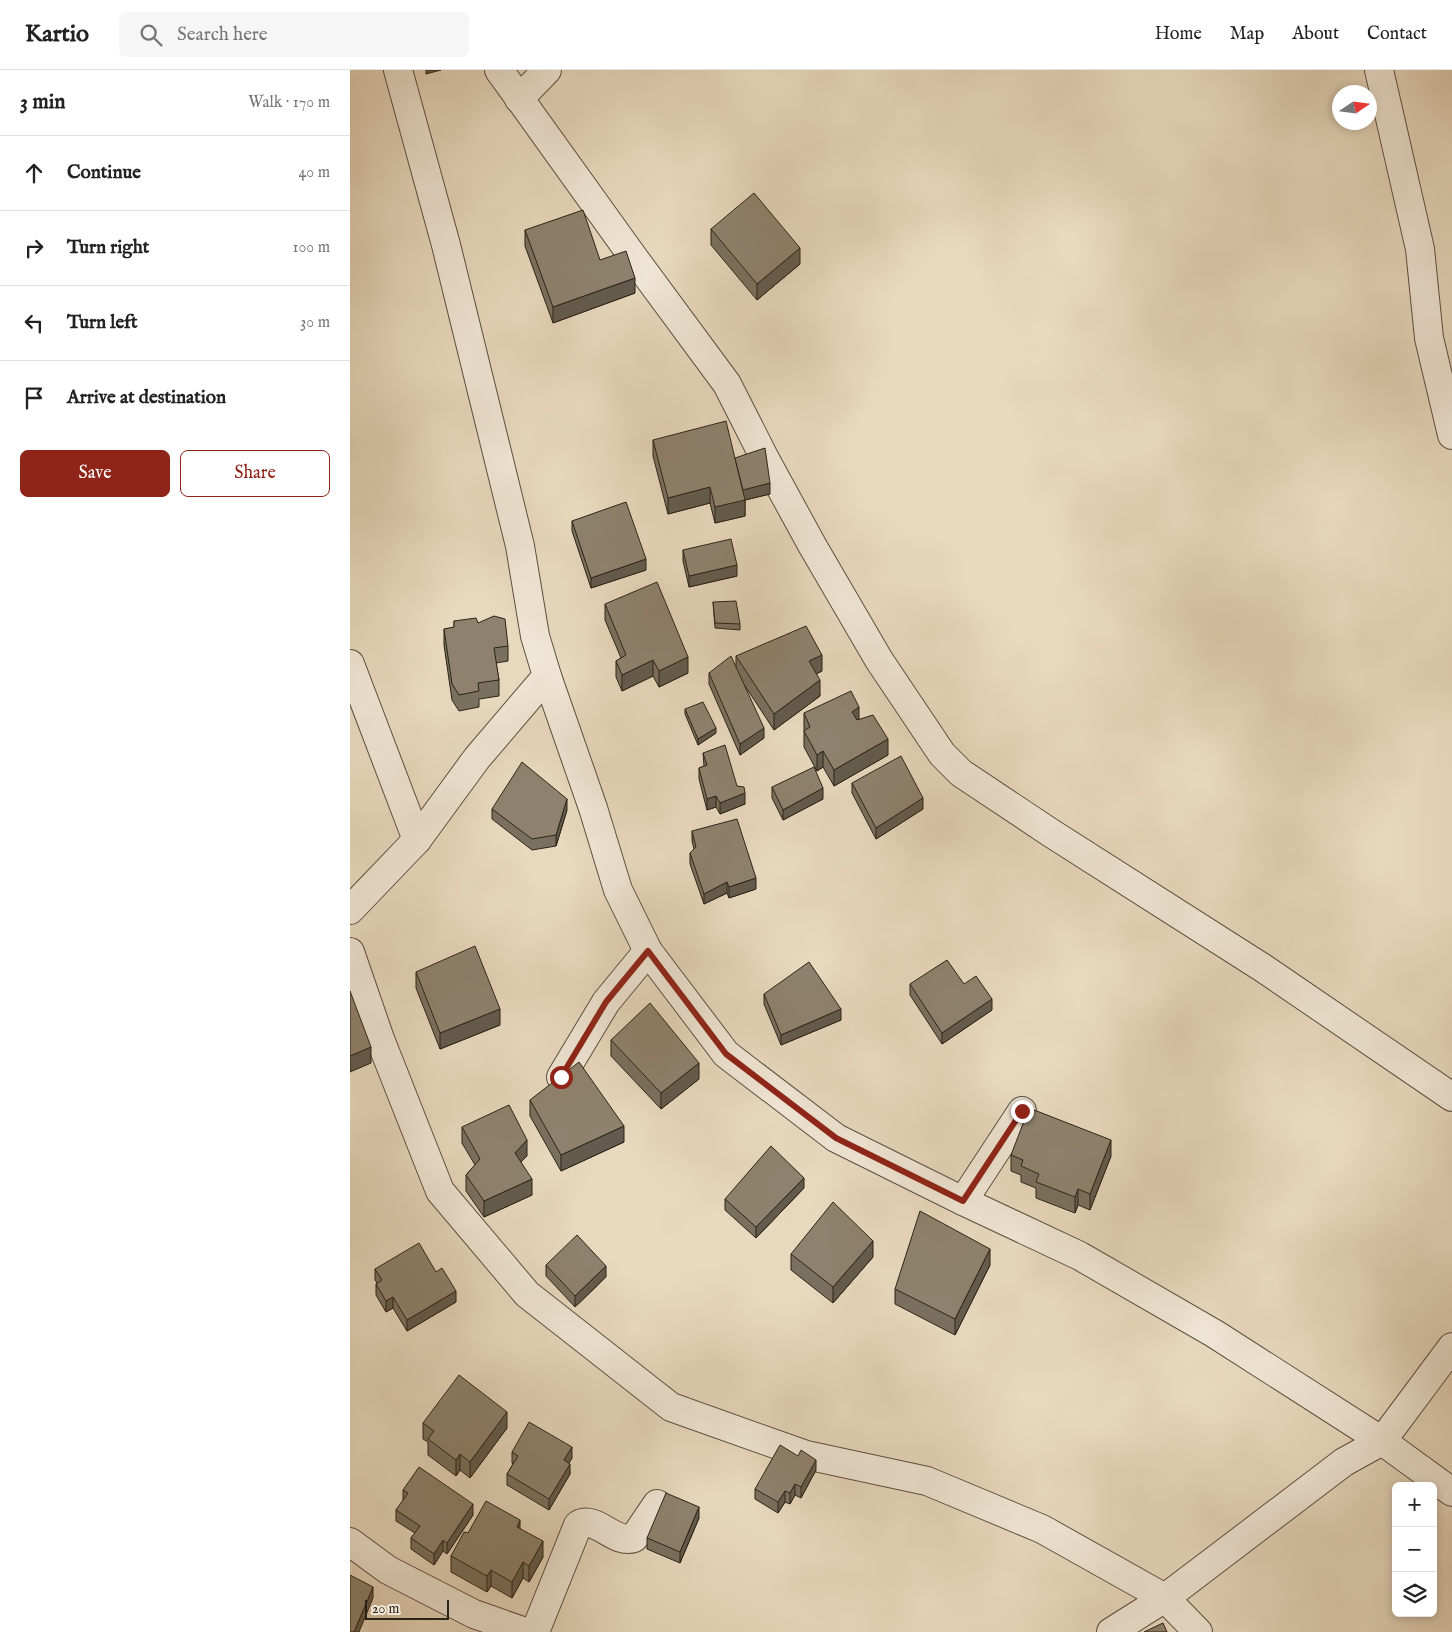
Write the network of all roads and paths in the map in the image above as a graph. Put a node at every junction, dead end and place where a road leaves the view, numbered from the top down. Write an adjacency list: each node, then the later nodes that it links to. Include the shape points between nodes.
1 (398, 70): 8 (street, via 473,352 520,546 535,636)
2 (500, 70): 5 (street)
3 (547, 70): 5 (street)
4 (1379, 70): 6 (street, via 1420,249 1429,338)
5 (519, 99): 14 (street, via 727,384 765,459 879,660 942,754 961,774 1263,968)
6 (1452, 435)
7 (350, 664): 9 (street)
8 (547, 676): 9 (street, via 477,758); 11 (street, via 618,890)
9 (417, 840): 10 (street)
10 (350, 910)
11 (648, 951): 13 (street, via 606,1002); 16 (street, via 726,1054 836,1138)
12 (350, 952): 22 (street, via 440,1192 527,1294 670,1407 806,1455 927,1481 1042,1529)
13 (561, 1077)
14 (1452, 1097)
15 (1022, 1111): 16 (street)
16 (963, 1201): 18 (street, via 1089,1261 1216,1334)
17 (1452, 1347): 18 (street)
18 (1382, 1442): 19 (street); 22 (street, via 1344,1462)
19 (1452, 1492)
20 (657, 1504): 25 (street, via 634,1538 629,1540 589,1522 578,1525)
21 (350, 1542): 23 (street)
22 (1165, 1598): 26 (street); 27 (street)
23 (468, 1623): 24 (street)
24 (525, 1632)
25 (535, 1632)
26 (1111, 1632)
27 (1198, 1632)

